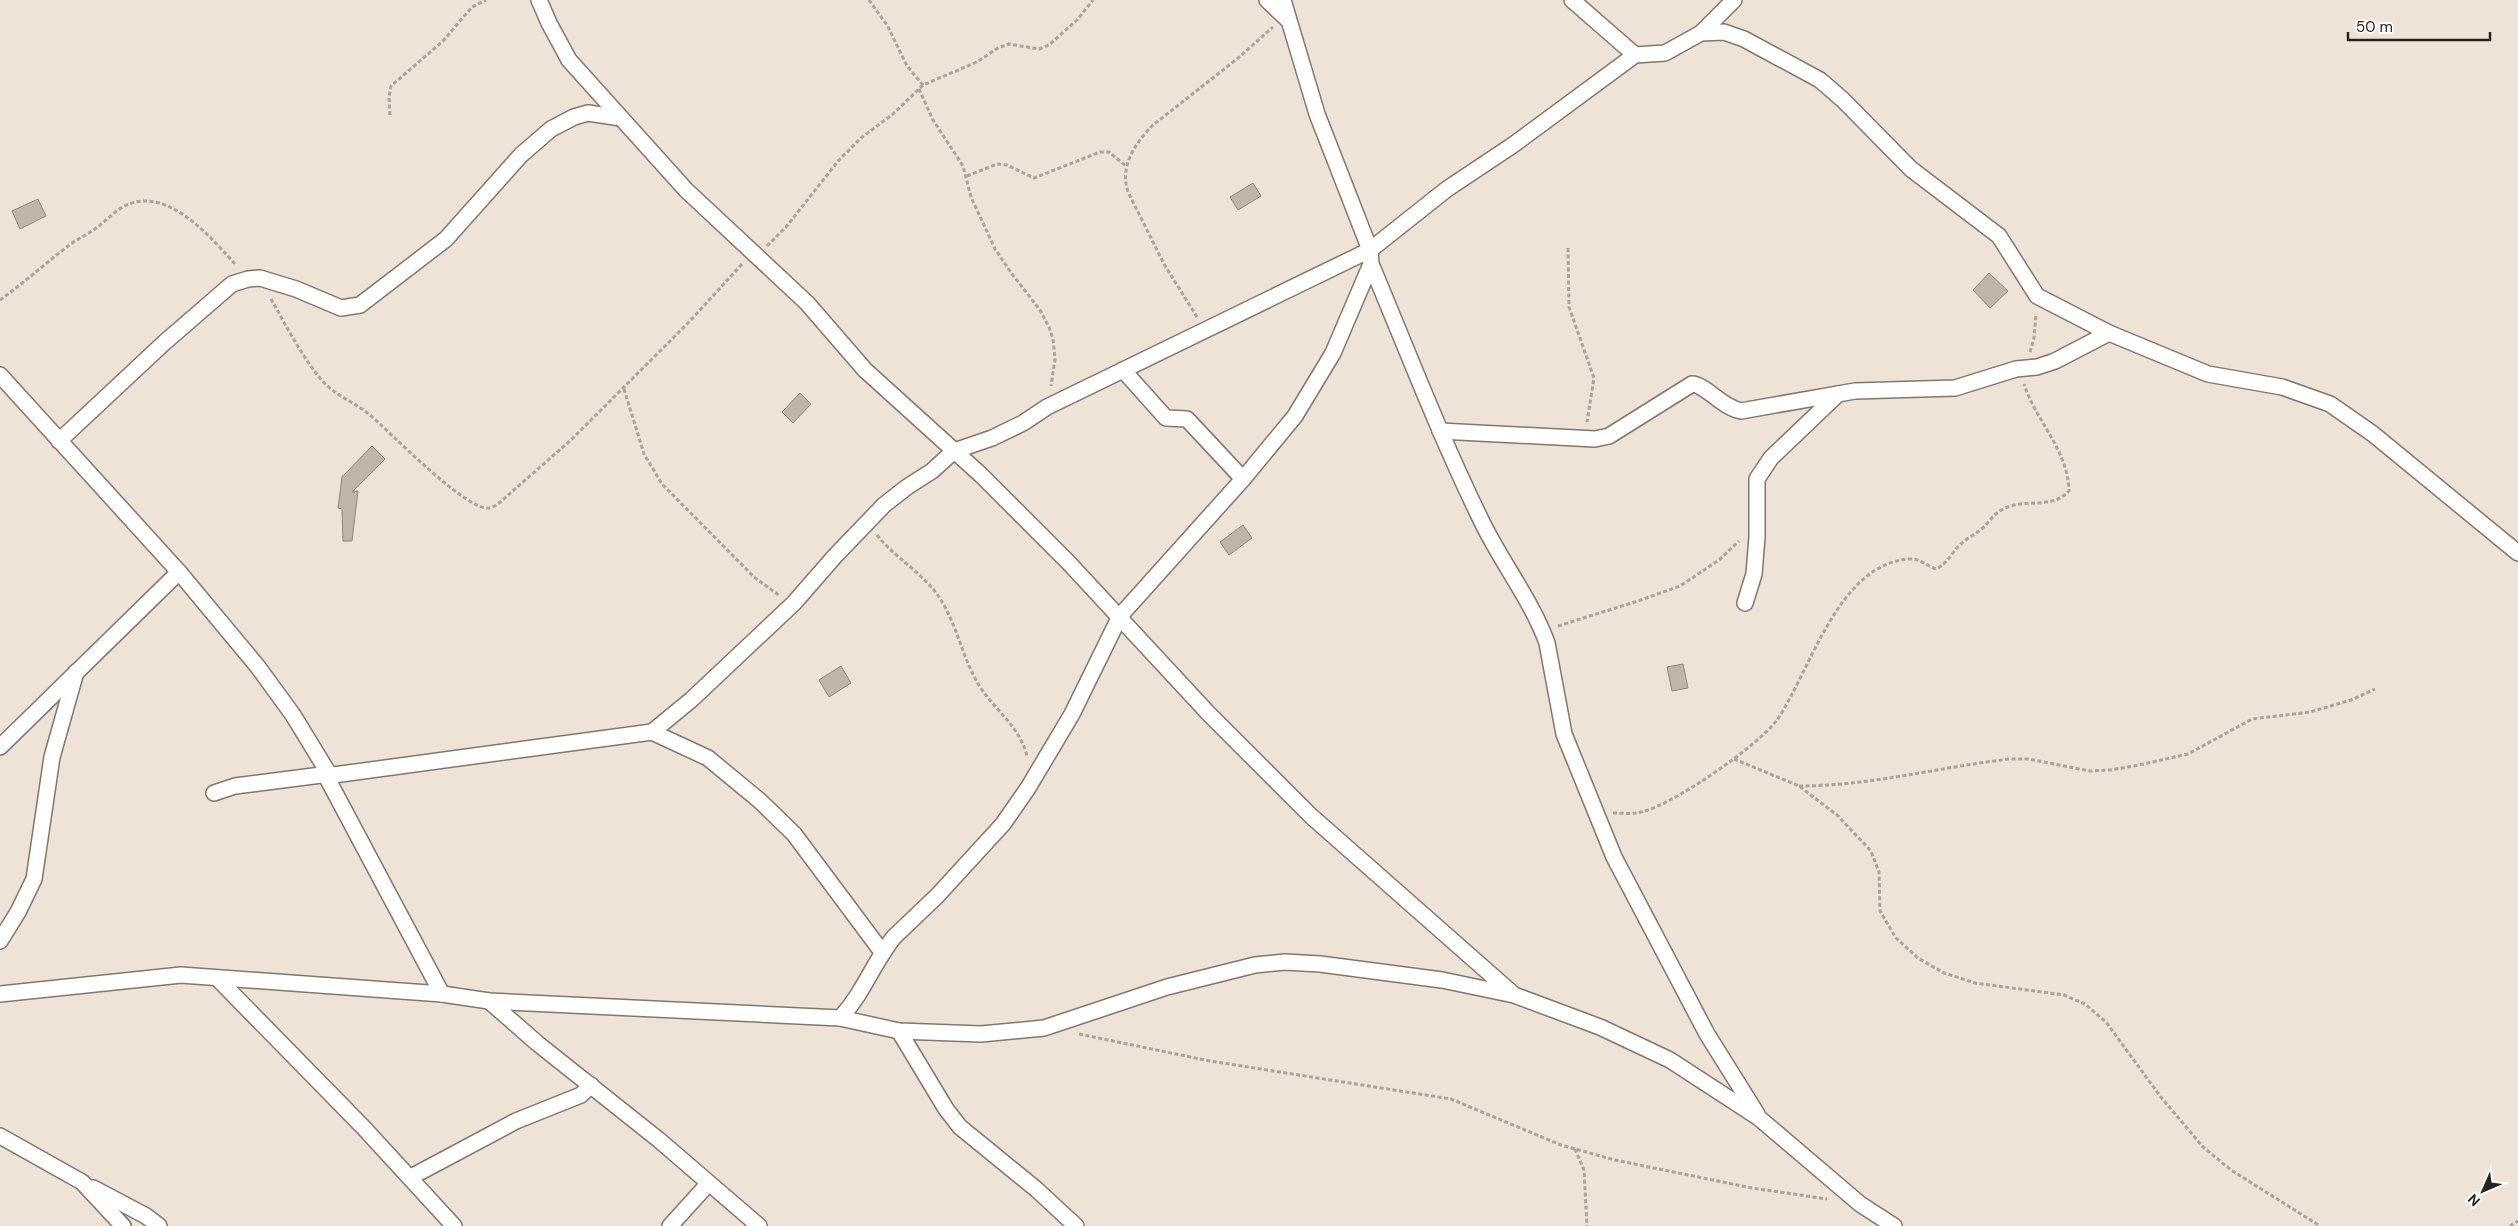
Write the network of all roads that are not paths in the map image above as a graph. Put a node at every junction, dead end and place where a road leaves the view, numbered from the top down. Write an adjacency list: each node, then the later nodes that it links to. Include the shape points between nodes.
1 (540, 0): 9 (street, via 549,24 570,60)
2 (1267, 0): 6 (street)
3 (1283, 0): 6 (street)
4 (1572, 0): 8 (street)
5 (1734, 0): 7 (street)
6 (1286, 18): 10 (street, via 1317,114)
7 (1700, 33): 8 (street, via 1665,53); 11 (street, via 1724,32 1744,39 1820,80 1911,169 1999,236 2037,296)
8 (1634, 55): 10 (street, via 1513,145 1447,189)
9 (621, 118): 16 (street, via 588,113 550,129 521,156 446,239 360,305 341,308 296,288 254,279 232,284 194,315); 17 (street, via 686,190 807,303 865,370)
10 (1371, 257): 12 (street, via 1208,328); 15 (street); 18 (street, via 1333,354 1295,416)
11 (2109, 333): 14 (street, via 2055,361 1955,388); 19 (street, via 2208,374 2282,387 2330,404 2373,434)
12 (1123, 370): 17 (street, via 1047,406 1023,423 992,438); 18 (street, via 1166,418 1187,420)
13 (0, 375): 16 (street)
14 (1838, 394): 15 (street, via 1741,411 1730,408 1702,387 1692,384 1609,436 1580,438); 21 (street, via 1771,458 1757,479 1754,574)
15 (1440, 431): 38 (street, via 1482,521 1543,631 1564,734 1614,857 1703,1026)
16 (59, 441): 20 (street)
17 (954, 451): 22 (street); 24 (street, via 932,471 906,487 867,523 794,603 691,700)
18 (1243, 479): 22 (street)
19 (2518, 553)
20 (179, 572): 23 (street); 26 (street, via 258,667 293,715)
21 (1745, 602)
22 (1120, 616): 29 (street, via 1072,714 1003,824); 33 (street, via 1209,714 1311,816)
23 (76, 672): 25 (street); 28 (street, via 52,757 34,879)
24 (652, 732): 26 (street); 29 (street, via 708,758 760,801 800,841)
25 (0, 747)
26 (327, 775): 27 (street, via 235,786); 32 (street)
27 (214, 793)
28 (0, 941)
29 (882, 952): 35 (street, via 854,1004)
30 (217, 978): 31 (street, via 181,975); 32 (street); 40 (street)
31 (0, 994)
32 (442, 994): 34 (street)
33 (1514, 995): 36 (street, via 1442,980 1285,962 1255,965 1167,988 1044,1028 982,1034); 38 (street, via 1600,1027 1670,1060)
34 (489, 1000): 35 (street); 37 (street, via 536,1043)
35 (840, 1018): 36 (street)
36 (899, 1031): 48 (street, via 960,1127)
37 (591, 1085): 40 (street, via 581,1095 516,1121); 42 (street)
38 (1759, 1118): 49 (street, via 1860,1204)
39 (0, 1136): 41 (street)
40 (411, 1177): 45 (street)
41 (82, 1182): 43 (street); 44 (street)
42 (708, 1184): 46 (street); 47 (street)
43 (124, 1226)
44 (159, 1226)
45 (454, 1226)
46 (670, 1226)
47 (759, 1226)
48 (1076, 1226)
49 (1894, 1226)

